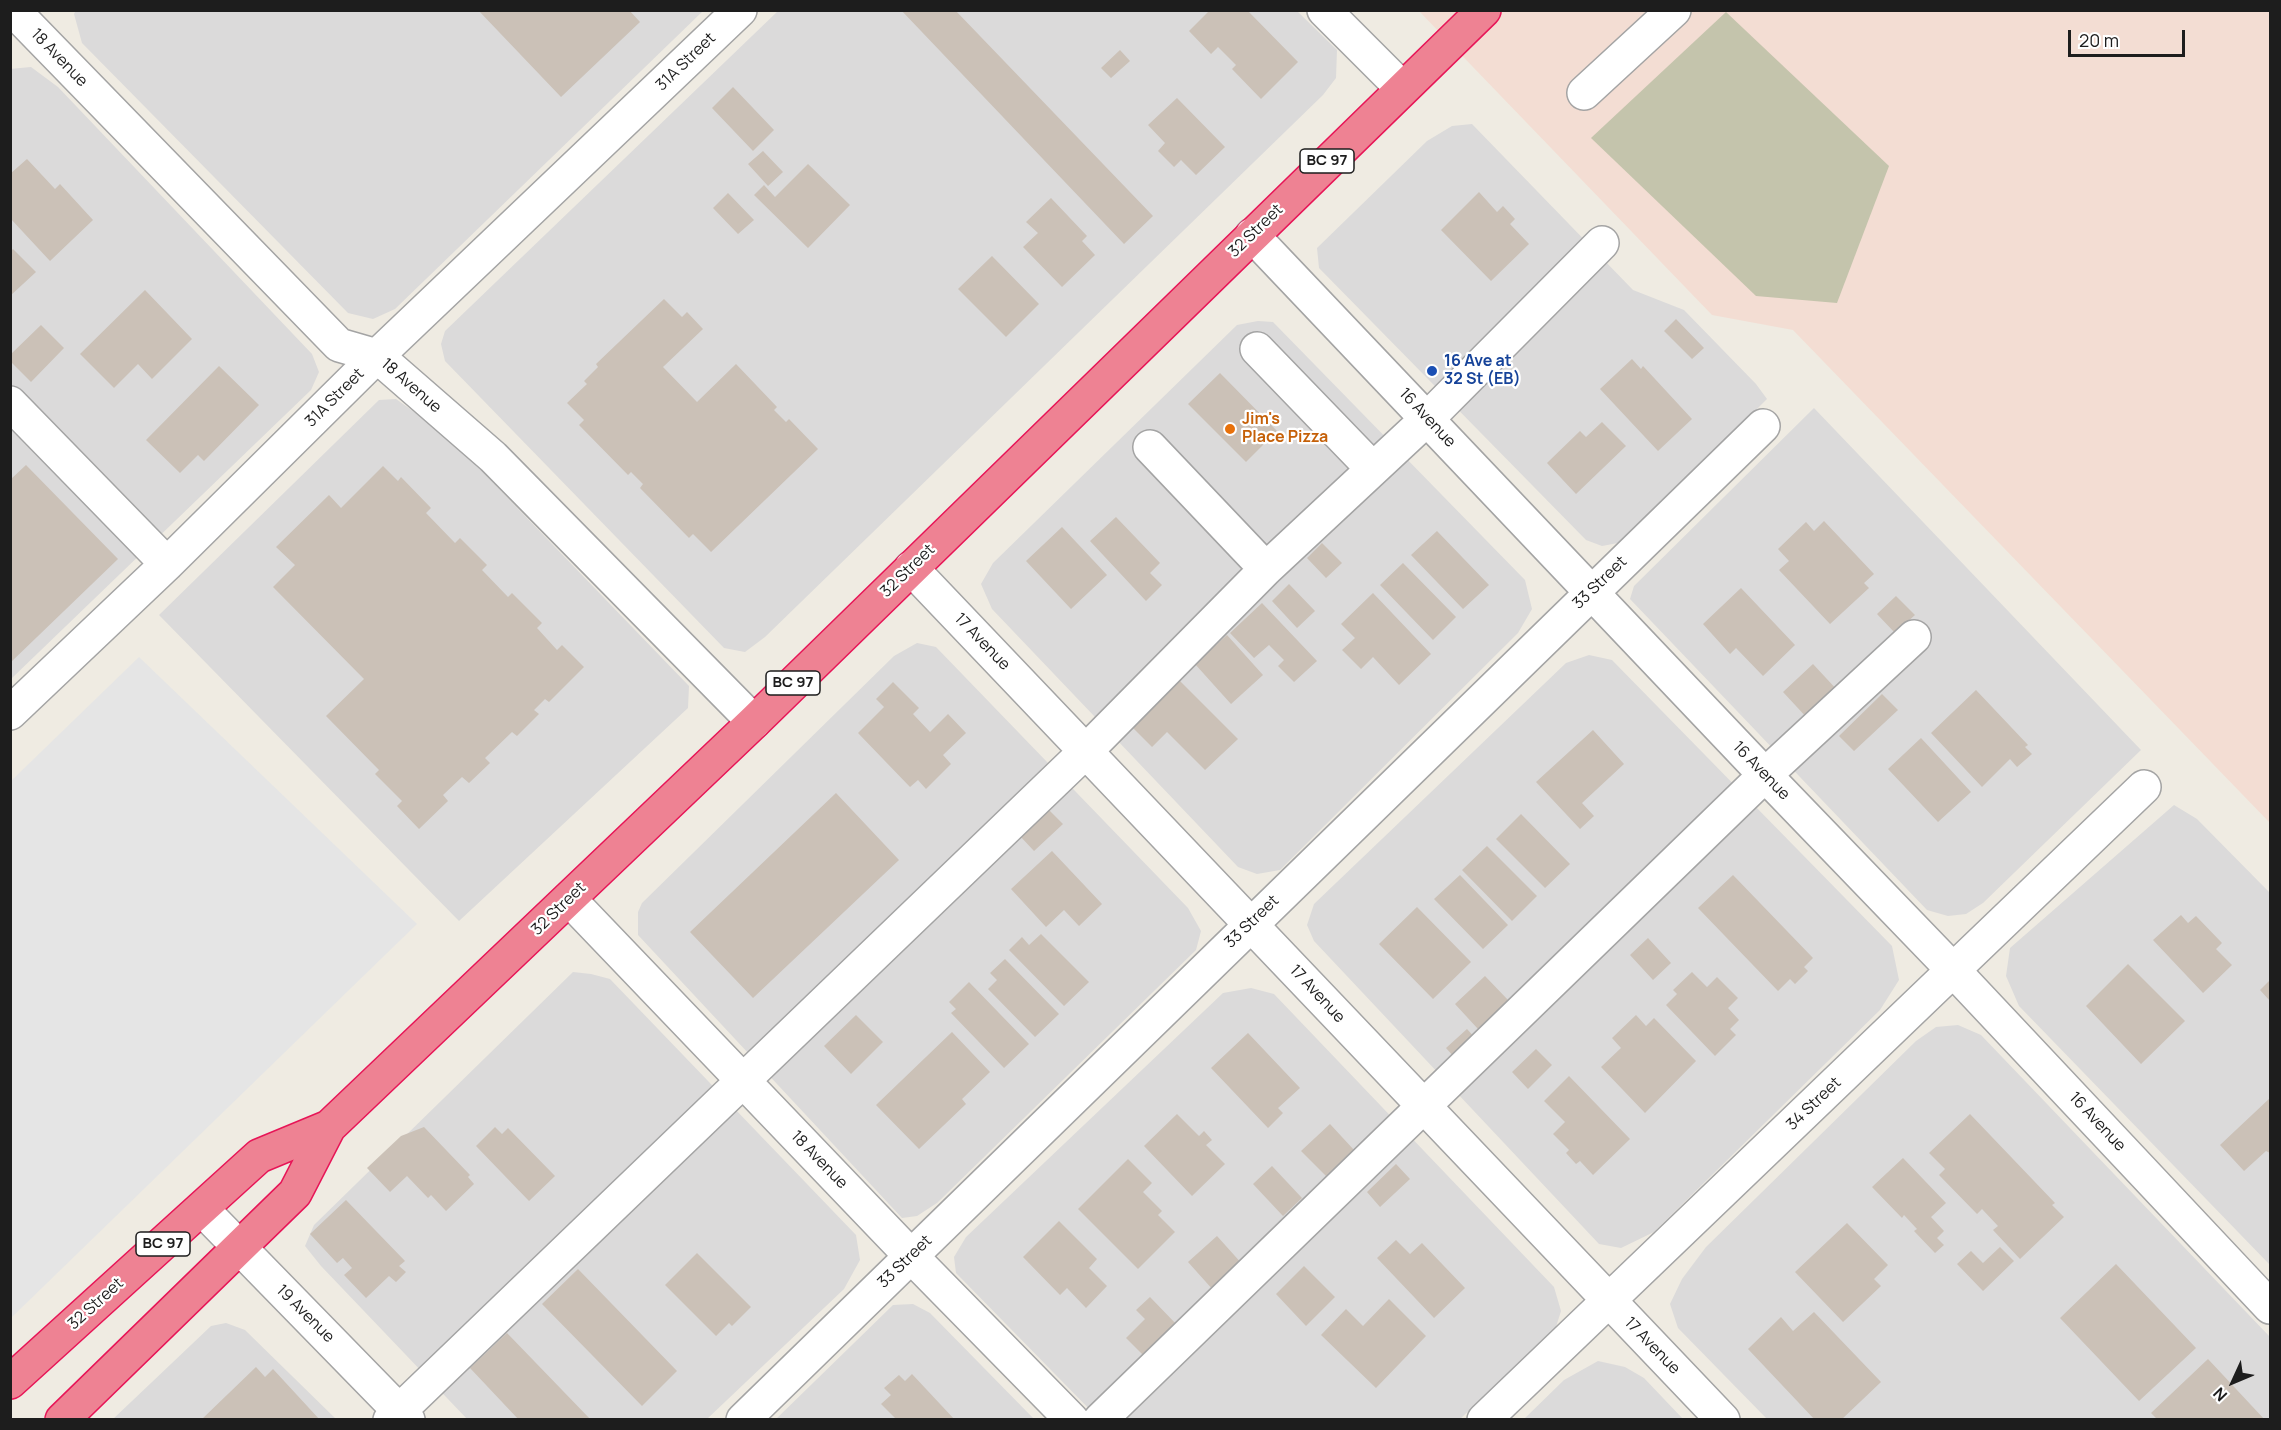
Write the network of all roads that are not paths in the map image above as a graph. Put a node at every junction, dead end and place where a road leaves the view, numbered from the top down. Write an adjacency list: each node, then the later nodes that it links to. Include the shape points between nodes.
1 (740, 10): 11 (street, 31A Street)
2 (1324, 10): 6 (street)
3 (1484, 10): 6 (highway, 32 Street / BC 97)
4 (1674, 10): 7 (street)
5 (18, 16): 11 (street, 18 Avenue, via 339,345)
6 (1402, 88): 8 (highway, 32 Street / BC 97)
7 (1584, 93)
8 (1252, 235): 13 (street, 16 Avenue); 18 (highway, 32 Street / BC 97)
9 (1602, 243): 13 (street)
10 (1257, 349): 16 (street)
11 (377, 356): 17 (street, 31A Street); 23 (street, 18 Avenue, via 493,457)
12 (10, 403): 17 (street)
13 (1428, 418): 16 (street); 20 (street, 16 Avenue)
14 (1763, 426): 20 (street, 33 Street)
15 (1150, 447): 19 (street)
16 (1372, 468): 19 (street)
17 (167, 564): 22 (street, 31A Street)
18 (911, 568): 23 (highway, 32 Street / BC 97); 24 (street, 17 Avenue)
19 (1266, 569): 24 (street)
20 (1590, 592): 25 (street, 16 Avenue); 28 (street, 33 Street)
21 (1914, 637): 25 (street)
22 (10, 713)
23 (754, 722): 27 (highway, 32 Street / BC 97)
24 (1083, 754): 28 (street, 17 Avenue); 30 (street)
25 (1765, 776): 29 (street, 16 Avenue); 31 (street)
26 (2144, 787): 29 (street, 34 Street)
27 (569, 899): 30 (street, 18 Avenue); 32 (highway, 32 Street / BC 97)
28 (1251, 924): 31 (street, 17 Avenue); 35 (street, 33 Street)
29 (1954, 971): 36 (street, 34 Street); 37 (street, 16 Avenue)
30 (743, 1081): 35 (street, 18 Avenue); 39 (street)
31 (1424, 1107): 36 (street, 17 Avenue); 43 (street)
32 (329, 1127): 33 (highway, 32 Street / BC 97, via 259,1156); 34 (highway, 32 Street / BC 97, via 295,1192)
33 (202, 1209): 34 (street, 19 Avenue); 38 (highway, 32 Street / BC 97)
34 (238, 1248): 39 (street, 19 Avenue); 40 (highway, 32 Street / BC 97)
35 (911, 1256): 41 (street, 33 Street); 42 (street, 18 Avenue)
36 (1608, 1300): 44 (street, 34 Street); 45 (street, 17 Avenue)
37 (2271, 1307)
38 (10, 1382)
39 (399, 1416)
40 (62, 1419)
41 (743, 1419)
42 (1072, 1419)
43 (1100, 1419)
44 (1484, 1419)
45 (1723, 1419)

